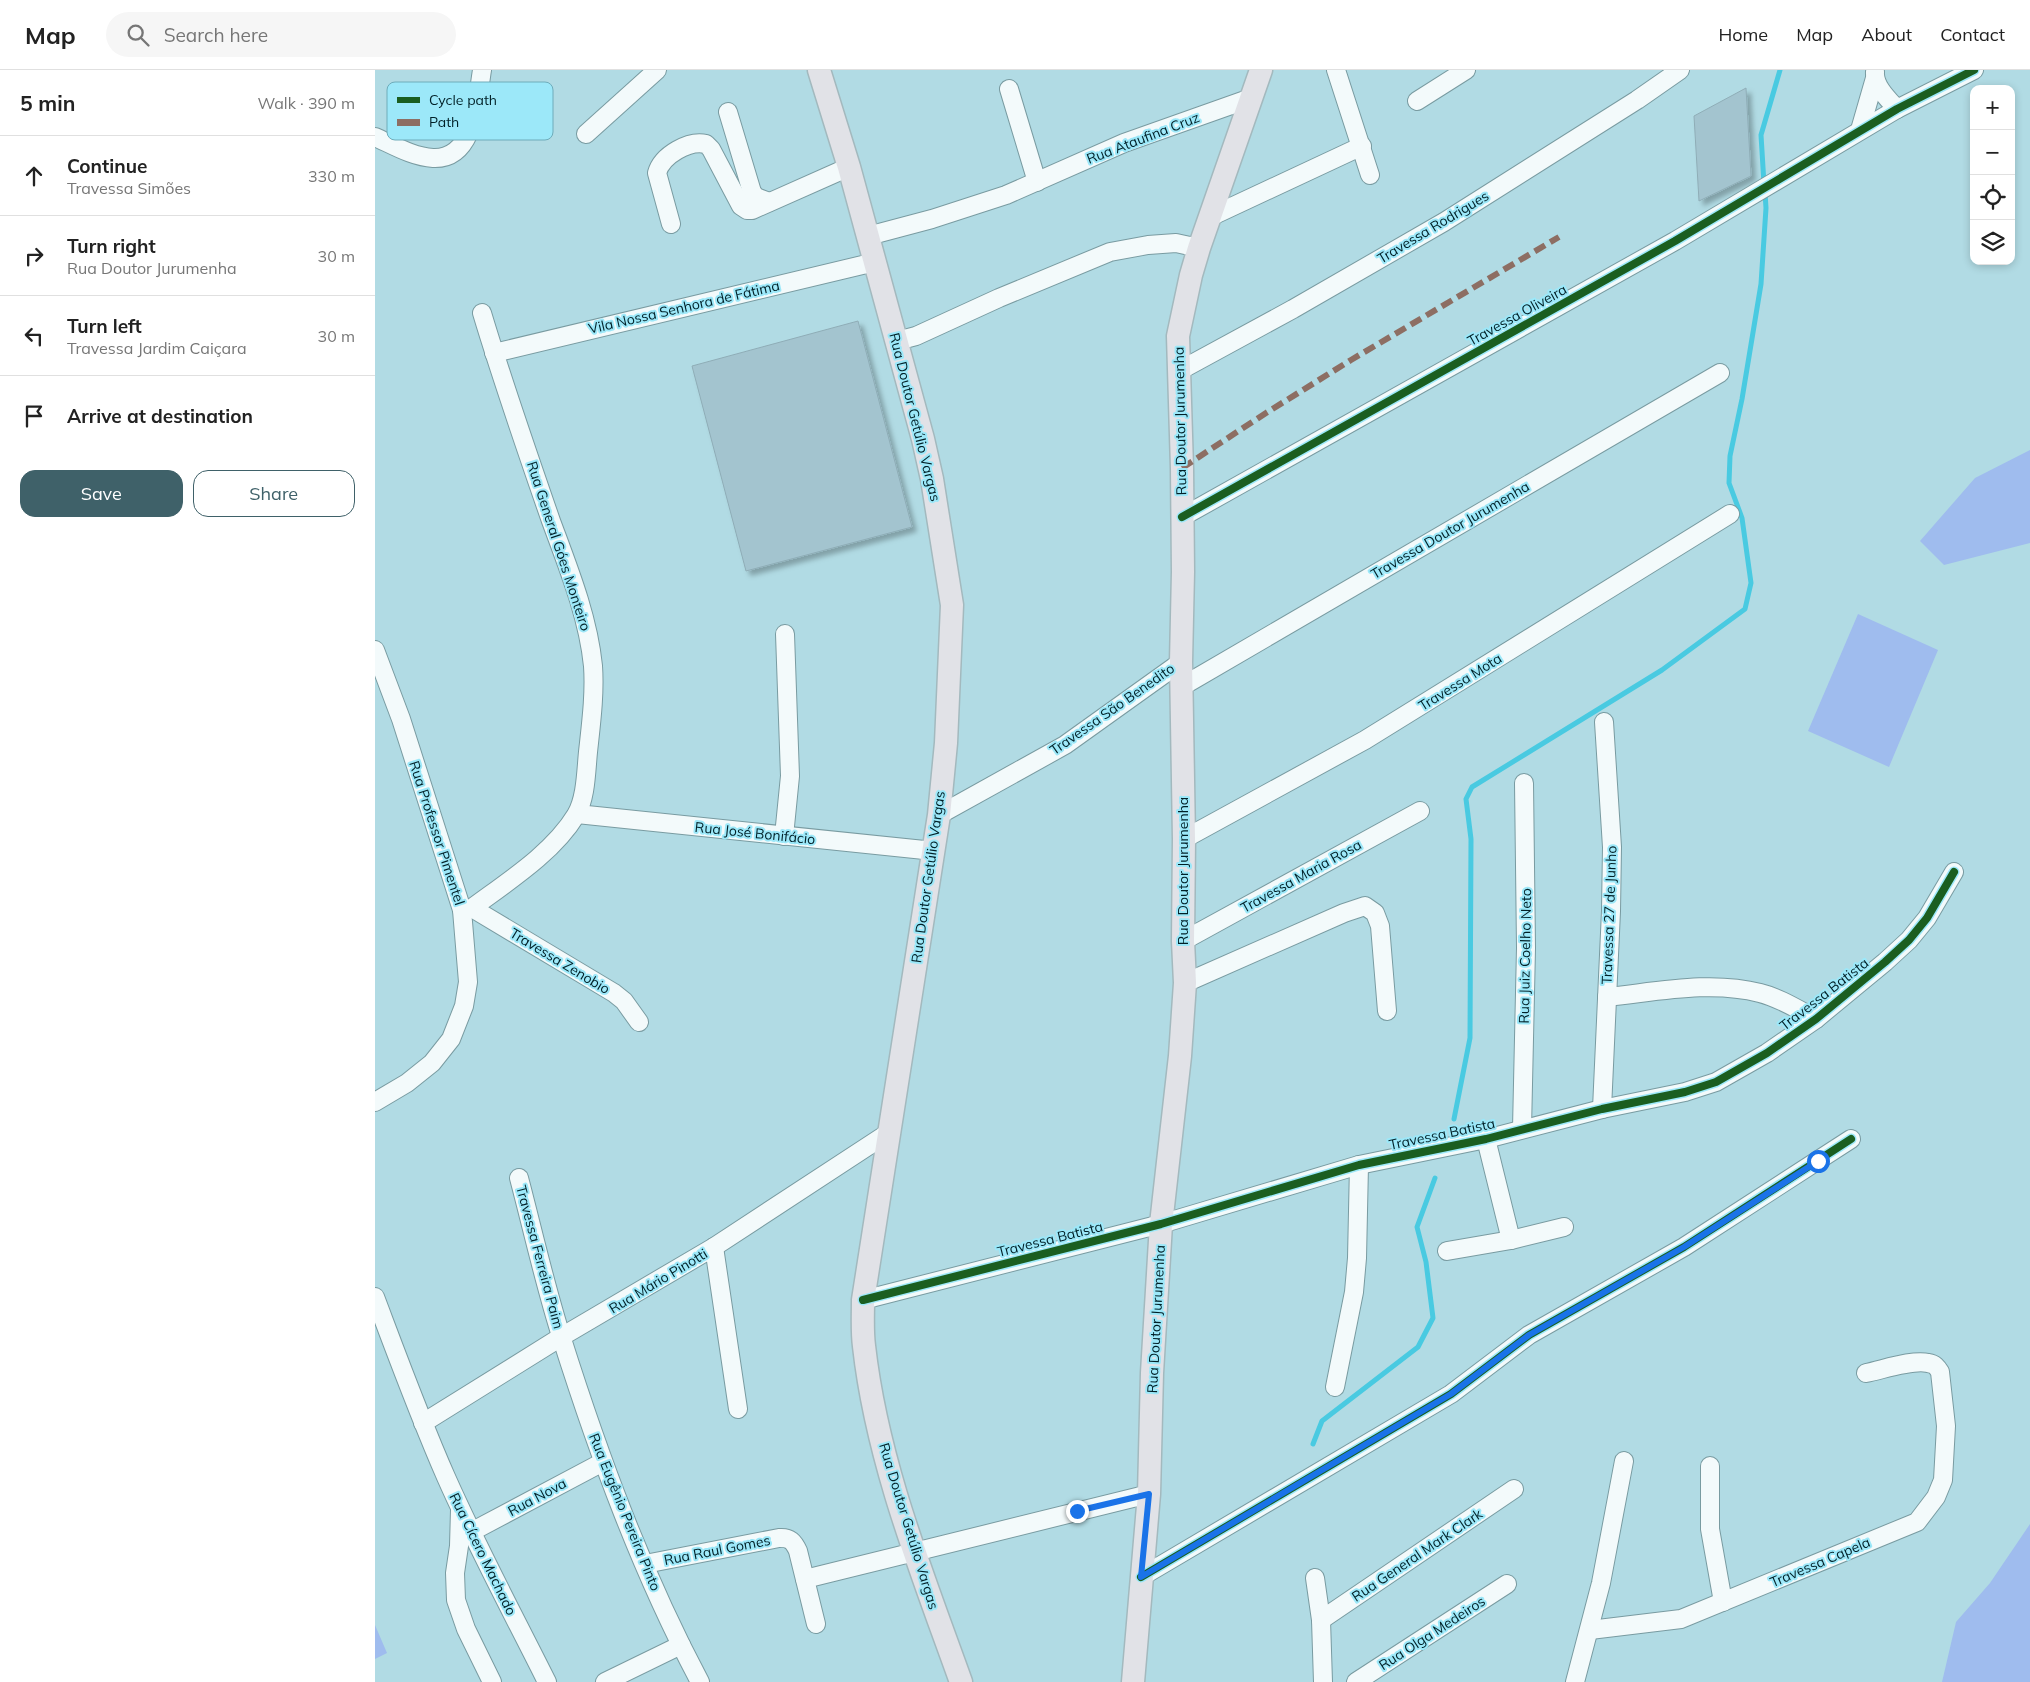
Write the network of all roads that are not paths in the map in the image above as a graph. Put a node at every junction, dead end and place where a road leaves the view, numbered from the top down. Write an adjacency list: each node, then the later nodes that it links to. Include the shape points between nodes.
1 (657, 70): 15 (street)
2 (819, 70): 19 (main road, Rua Doutor Getúlio Vargas)
3 (1261, 70): 10 (main road, Rua Doutor Jurumenha)
4 (1336, 70): 18 (street)
5 (1465, 70): 11 (street)
6 (1680, 70): 31 (street, Travessa Rodrigues, via 1444,222)
7 (1974, 70): 12 (street, Travessa Oliveira)
8 (1875, 74): 12 (street); 14 (street)
9 (1009, 89): 21 (street)
10 (1251, 98): 21 (street, Rua Ataufina Cruz, via 1123,143); 23 (main road, Rua Doutor Jurumenha)
11 (1417, 101)
12 (1897, 109): 14 (street, Travessa Oliveira)
13 (728, 112): 22 (street, via 752,192)
14 (1860, 130): 34 (street, Travessa Oliveira, via 1658,250)
15 (586, 134)
16 (375, 137): 17 (street, via 405,151 431,158 446,158 457,151)
17 (464, 140)
18 (1362, 146): 20 (street); 23 (street)
19 (849, 167): 22 (street); 25 (main road, Rua Doutor Getúlio Vargas)
20 (1370, 175)
21 (1037, 182): 25 (street, Rua Ataufina Cruz, via 997,198)
22 (769, 202): 24 (street, via 751,210 741,206 711,149 706,144 691,143 664,160 657,172)
23 (1210, 217): 26 (main road, Rua Doutor Jurumenha)
24 (671, 224)
25 (868, 236): 27 (main road, Rua Doutor Getúlio Vargas)
26 (1199, 248): 29 (street, via 1176,243 1110,252 916,336); 31 (main road, Rua Doutor Jurumenha, via 1178,336)
27 (875, 262): 29 (main road, Rua Doutor Getúlio Vargas); 30 (street, Vila Nossa Senhora de Fátima)
28 (482, 312): 30 (street, Rua General Góes Monteiro)
29 (897, 341): 43 (main road, Rua Doutor Getúlio Vargas, via 932,479 952,605)
30 (494, 353): 42 (street, Rua General Góes Monteiro, via 575,588 588,637 593,666 593,702 586,772)
31 (1179, 371): 34 (main road, Rua Doutor Jurumenha)
32 (1719, 373): 38 (street, Travessa Doutor Jurumenha)
33 (1730, 514): 45 (street, Travessa Mota, via 1365,740)
34 (1183, 517): 37 (main road, Rua Doutor Jurumenha)
35 (785, 634): 44 (street, via 790,776)
36 (375, 650): 48 (street, Rua Professor Pimentel)
37 (1181, 662): 38 (main road, Rua Doutor Jurumenha); 43 (street, Travessa São Benedito, via 1065,745)
38 (1181, 687): 45 (main road, Rua Doutor Jurumenha)
39 (1604, 722): 51 (street, Travessa 27 de Junho, via 1612,847)
40 (1525, 782): 57 (street, Rua Juiz Coelho Neto)
41 (1420, 811): 49 (street, Travessa Maria Rosa)
42 (577, 814): 44 (street, Rua José Bonifácio); 48 (street, Rua General Góes Monteiro, via 564,832 532,862)
43 (939, 815): 46 (main road, Rua Doutor Getúlio Vargas)
44 (784, 836): 46 (street, Rua José Bonifácio)
45 (1184, 838): 49 (main road, Rua Doutor Jurumenha)
46 (934, 851): 58 (main road, Rua Doutor Getúlio Vargas)
47 (1954, 872): 53 (street, Travessa Batista, via 1927,918 1909,940)
48 (467, 909): 54 (street, Travessa Zenobio, via 614,993); 55 (street, Rua Professor Pimentel, via 469,982 451,1039 432,1063)
49 (1183, 941): 50 (main road, Rua Doutor Jurumenha)
50 (1185, 983): 52 (street, via 1365,906 1375,913 1380,926); 63 (main road, Rua Doutor Jurumenha)
51 (1607, 997): 53 (street, via 1699,988 1731,989 1777,999); 56 (street, Travessa 27 de Junho)
52 (1387, 1011)
53 (1816, 1019): 56 (street, Travessa Batista, via 1715,1082 1685,1092)
54 (639, 1022)
55 (375, 1102)
56 (1602, 1109): 57 (street, Travessa Batista)
57 (1522, 1129): 59 (street, Travessa Batista)
58 (889, 1133): 66 (street, Rua Mário Pinotti); 69 (main road, Rua Doutor Getúlio Vargas)
59 (1486, 1139): 61 (street, Travessa Batista); 65 (street)
60 (1851, 1139): 84 (street, via 1684,1247 1529,1335 1451,1394)
61 (1359, 1164): 63 (street, Travessa Batista); 72 (street, via 1354,1292)
62 (519, 1178): 70 (street, Travessa Ferreira Paim)
63 (1161, 1224): 69 (street, Travessa Batista); 79 (main road, Rua Doutor Jurumenha)
64 (1564, 1227): 65 (street)
65 (1511, 1240): 67 (street)
66 (714, 1247): 70 (street, Rua Mário Pinotti); 73 (street)
67 (1447, 1251)
68 (375, 1297): 74 (street, Rua Cícero Machado)
69 (863, 1300): 82 (main road, Rua Doutor Getúlio Vargas, via 864,1345 873,1399 889,1469)
70 (561, 1337): 74 (street, Rua Mário Pinotti); 76 (street, Rua Eugênio Pereira Pinto)
71 (1866, 1373): 88 (street, Travessa Capela, via 1917,1362 1928,1362 1940,1372 1946,1426 1943,1480 1936,1498 1917,1522)
72 (1335, 1387)
73 (738, 1409)
74 (423, 1424): 80 (street, Rua Cícero Machado)
75 (1624, 1461): 91 (street)
76 (603, 1462): 81 (street, Rua Nova); 83 (street, Rua Eugênio Pereira Pinto)
77 (1710, 1466): 88 (street, via 1710,1529)
78 (1514, 1489): 89 (street, Rua General Mark Clark)
79 (1149, 1494): 82 (street); 84 (main road, Rua Doutor Jurumenha)
80 (460, 1508): 81 (street, Rua Cícero Machado); 93 (street, via 456,1600 466,1629)
81 (471, 1532): 94 (street, Rua Cícero Machado)
82 (914, 1551): 86 (street); 97 (main road, Rua Doutor Getúlio Vargas)
83 (645, 1564): 86 (street, Rua Raul Gomes, via 784,1538 794,1543); 92 (street, Rua Eugênio Pereira Pinto)
84 (1141, 1577): 98 (main road, Rua Doutor Jurumenha)
85 (1315, 1578): 89 (street)
86 (805, 1579): 90 (street, Rua Raul Gomes)
87 (1507, 1584): 100 (street, Rua Olga Medeiros)
88 (1723, 1602): 91 (street, Travessa Capela, via 1681,1619)
89 (1321, 1620): 99 (street)
90 (816, 1624)
91 (1590, 1630): 101 (street)
92 (681, 1645): 95 (street); 96 (street, Rua Eugênio Pereira Pinto)
93 (492, 1682)
94 (547, 1682)
95 (605, 1682)
96 (700, 1682)
97 (961, 1682)
98 (1133, 1682)
99 (1323, 1682)
100 (1356, 1682)
101 (1575, 1682)

